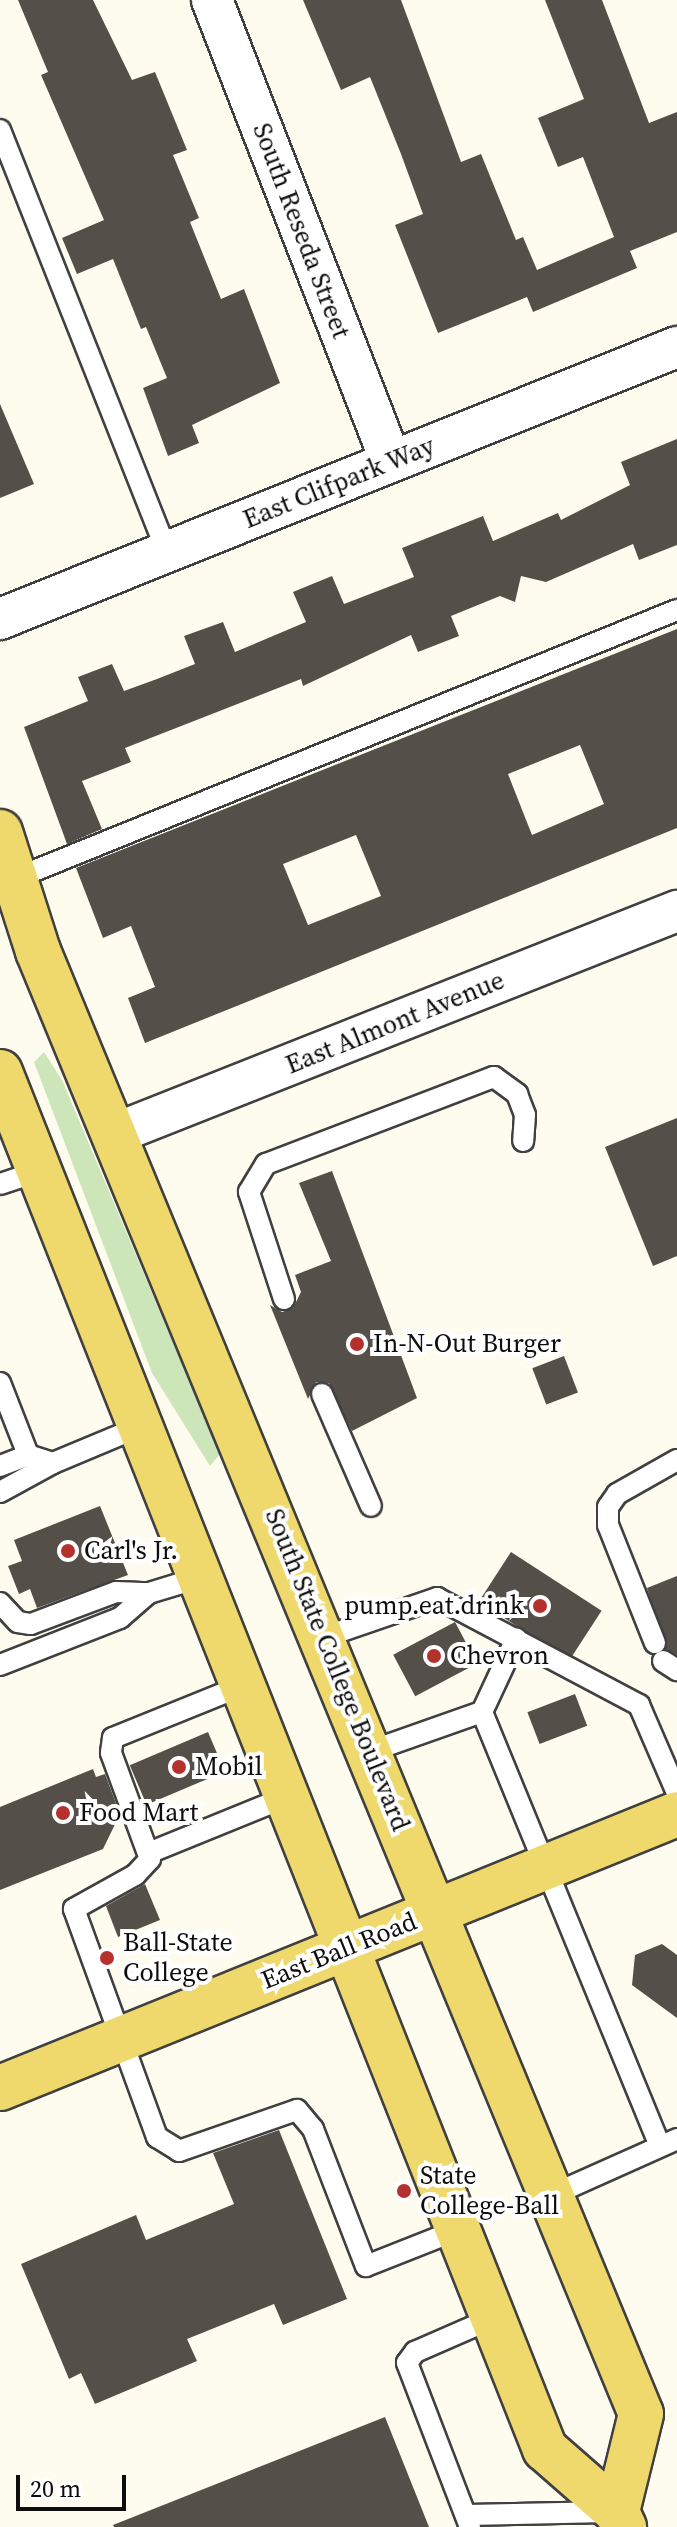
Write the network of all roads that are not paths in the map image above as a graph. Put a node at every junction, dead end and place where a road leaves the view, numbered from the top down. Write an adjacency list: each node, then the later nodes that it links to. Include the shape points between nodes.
1 (212, 0): 4 (street, South Reseda Street)
2 (0, 130): 5 (lane)
3 (677, 347): 4 (street, East Clifpark Way)
4 (391, 462): 5 (street, East Clifpark Way)
5 (167, 552): 7 (street, East Clifpark Way)
6 (677, 610): 9 (lane)
7 (0, 619)
8 (0, 832): 9 (main road, South State College Boulevard)
9 (19, 877): 12 (main road, South State College Boulevard, via 38,951)
10 (677, 911): 12 (street, East Almont Avenue)
11 (0, 1072): 14 (main road)
12 (114, 1134): 28 (main road, South State College Boulevard)
13 (523, 1141): 15 (lane, via 525,1115 517,1094 494,1077 266,1164 249,1192)
14 (19, 1177): 18 (main road)
15 (284, 1299)
16 (0, 1383): 19 (lane)
17 (322, 1394): 24 (lane)
18 (139, 1427): 21 (lane); 25 (main road)
19 (28, 1455): 21 (lane); 22 (lane)
20 (677, 1460): 30 (lane, via 624,1489 608,1507 608,1525)
21 (53, 1463): 23 (lane)
22 (0, 1466)
23 (0, 1492)
24 (371, 1506)
25 (198, 1578): 26 (lane); 32 (main road)
26 (149, 1593): 27 (lane, via 116,1592 31,1624 18,1622); 31 (lane, via 120,1618)
27 (0, 1603)
28 (324, 1637): 29 (lane, via 437,1598); 34 (main road, South State College Boulevard)
29 (516, 1639): 33 (lane); 35 (lane, via 639,1705)
30 (665, 1658)
31 (0, 1665)
32 (239, 1687): 36 (main road); 38 (lane, via 113,1738 111,1753)
33 (482, 1712): 34 (lane); 39 (lane)
34 (371, 1751): 40 (main road, South State College Boulevard)
35 (677, 1793)
36 (284, 1798): 38 (lane); 41 (main road)
37 (677, 1814): 39 (main road, East Ball Road)
38 (151, 1852): 42 (lane, via 135,1875 74,1909)
39 (547, 1867): 40 (main road, East Ball Road); 44 (lane)
40 (436, 1912): 41 (main road, East Ball Road); 45 (main road, South State College Boulevard)
41 (345, 1949): 42 (main road, East Ball Road); 46 (main road)
42 (118, 2040): 43 (main road, East Ball Road); 46 (lane, via 157,2137 179,2151 297,2110 313,2129 366,2266)
43 (0, 2088)
44 (669, 2143): 45 (lane)
45 (552, 2195): 48 (main road, South State College Boulevard, via 641,2414)
46 (457, 2230): 47 (main road)
47 (493, 2318): 48 (main road, via 545,2449); 49 (lane, via 415,2352 407,2363)
48 (621, 2520): 49 (lane)
49 (468, 2521)

